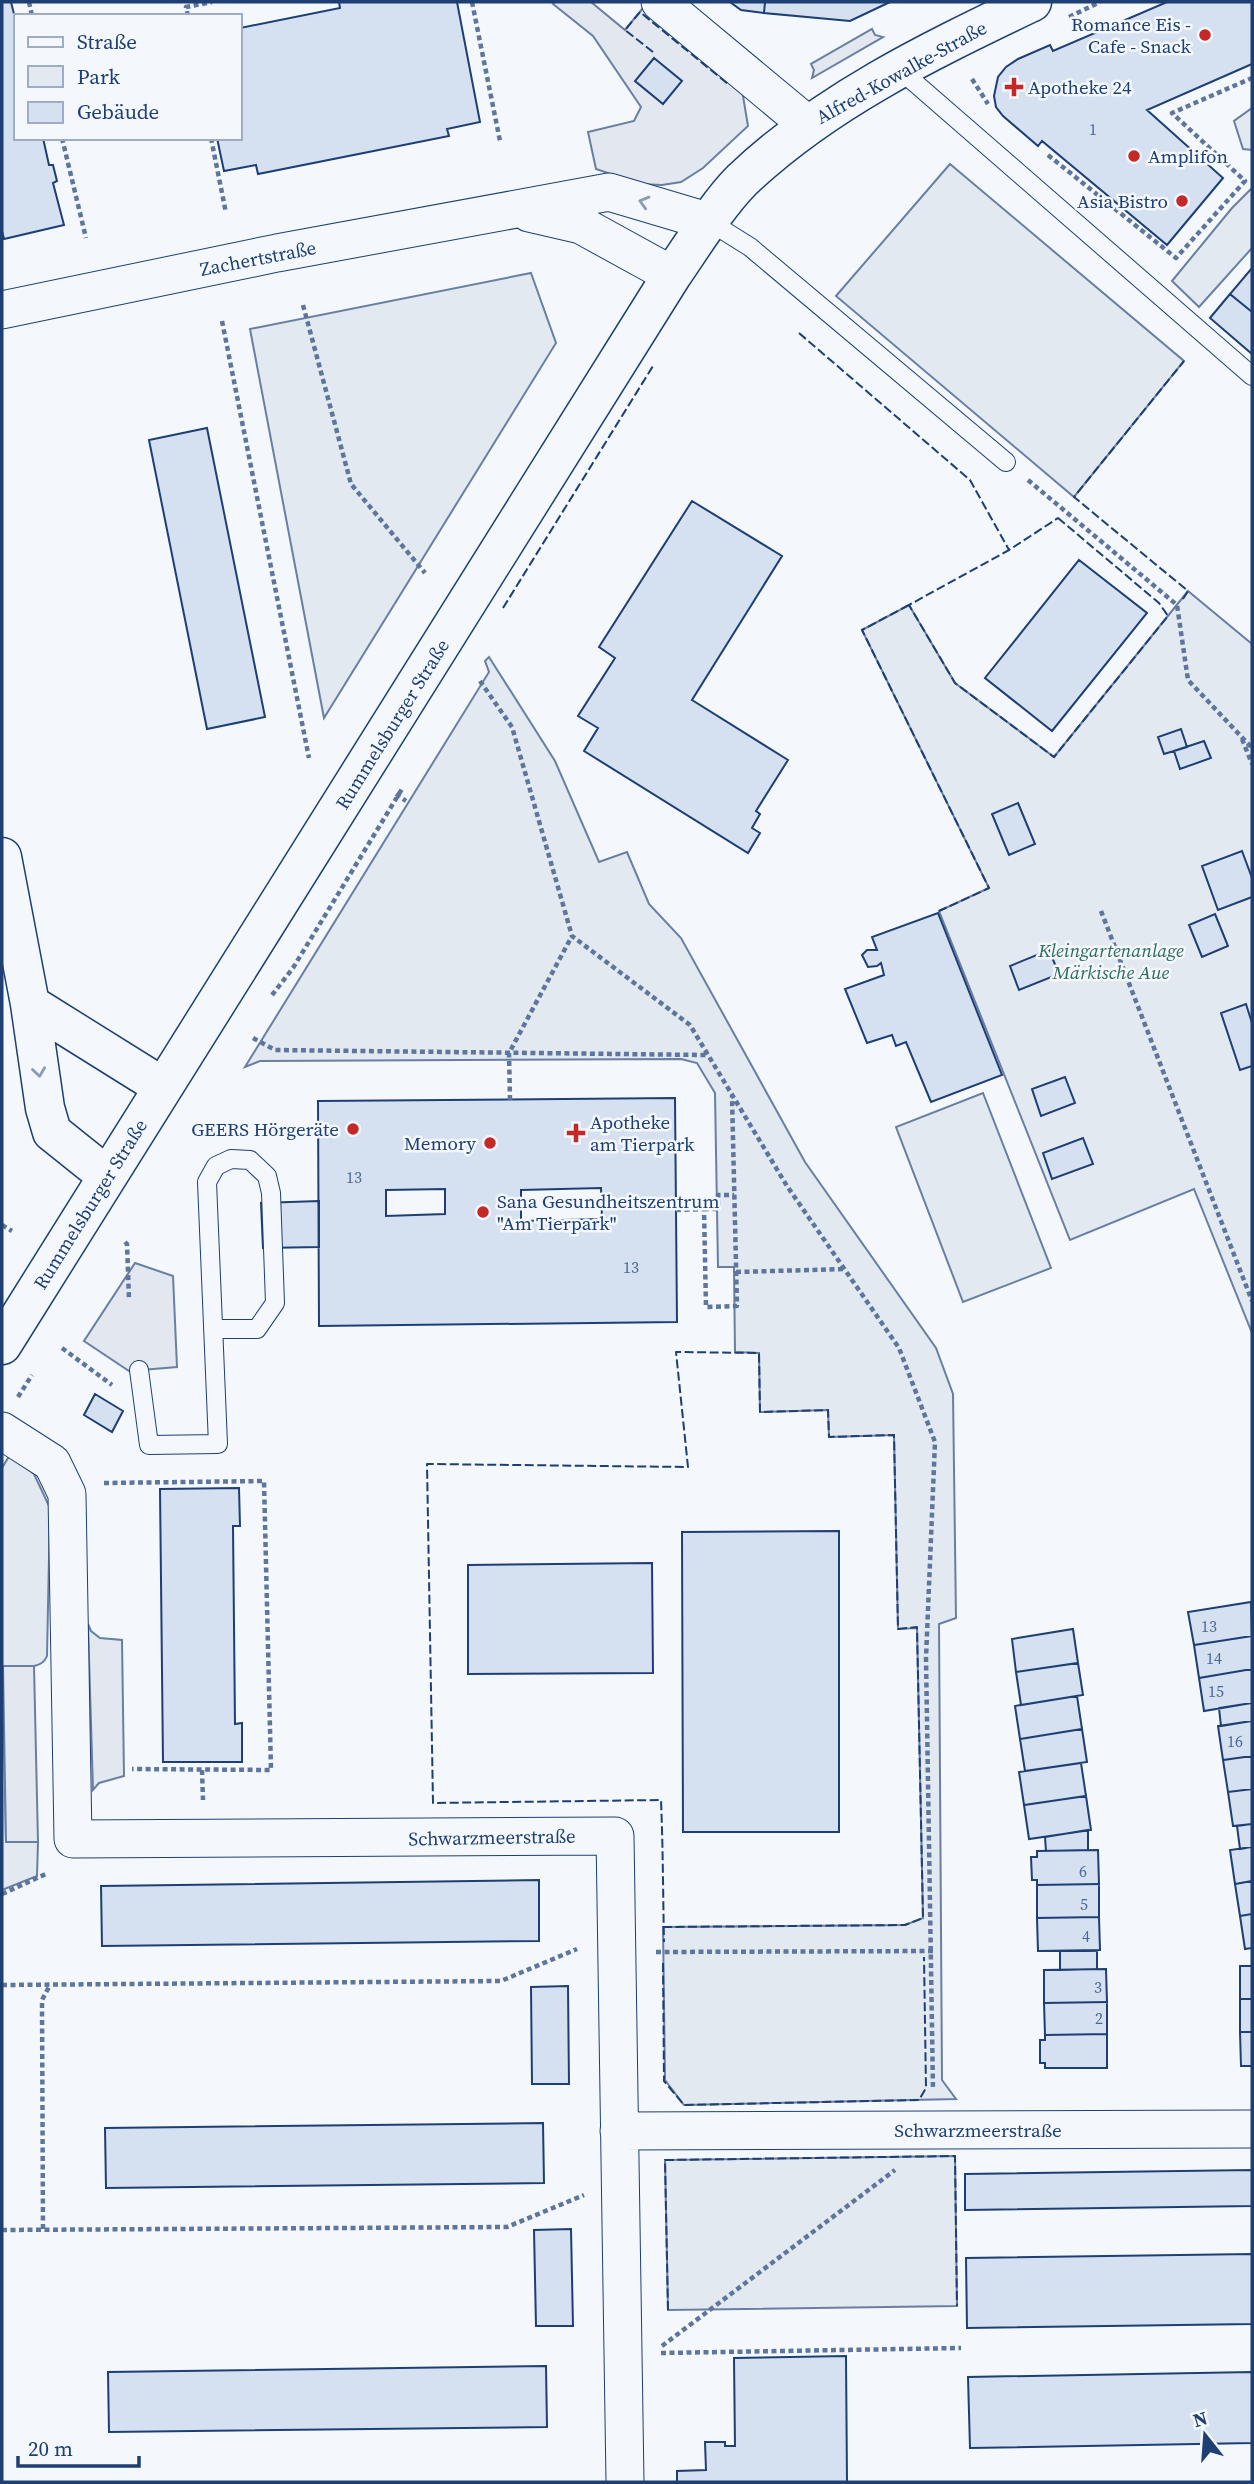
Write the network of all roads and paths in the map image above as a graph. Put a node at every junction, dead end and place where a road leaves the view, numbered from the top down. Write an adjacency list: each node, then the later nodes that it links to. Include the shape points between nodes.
1 (212, 2): 5 (path, via 186,7)
2 (472, 2): 13 (path)
3 (660, 2): 10 (street)
4 (1032, 2): 6 (street, Alfred-Kowalke-Straße)
5 (188, 14)
6 (899, 69): 10 (street, Alfred-Kowalke-Straße); 25 (lane)
7 (1252, 78): 16 (path, via 1172,113)
8 (972, 79): 9 (path)
9 (990, 109)
10 (808, 125): 19 (street, Rummelsburger Straße, via 740,182)
11 (62, 140): 20 (path)
12 (211, 140): 18 (path)
13 (500, 141)
14 (1042, 150): 16 (path, via 1177,258)
15 (1252, 178): 16 (path)
16 (1245, 181)
17 (514, 209): 19 (street, Zachertstraße, one-way to 17, via 609,192); 21 (street, Zachertstraße, via 581,225); 23 (street, Zachertstraße)
18 (226, 213)
19 (710, 222): 21 (street, Rummelsburger Straße); 26 (lane, via 750,247)
20 (86, 239)
21 (672, 275): 42 (street, Rummelsburger Straße)
22 (303, 305): 27 (path, via 351,484)
23 (2, 310)
24 (222, 321): 31 (path)
25 (1252, 376)
26 (1006, 462): 29 (path, via 1177,605 1188,680)
27 (425, 573)
28 (480, 681): 37 (path, via 512,727)
29 (1240, 734): 30 (path); 32 (path)
30 (1252, 748)
31 (309, 758)
32 (1252, 764)
33 (390, 789): 34 (path)
34 (407, 801)
35 (2, 857): 38 (street)
36 (1101, 911): 55 (path)
37 (572, 936): 40 (path); 41 (path, via 690,1024)
38 (30, 1004): 42 (street); 45 (street, one-way to 45, via 52,1132)
39 (253, 1038): 40 (path, via 275,1050)
40 (509, 1053): 41 (path); 44 (path)
41 (708, 1055): 43 (path)
42 (163, 1087): 45 (street, Rummelsburger Straße)
43 (732, 1096): 46 (path); 52 (path, via 787,1186)
44 (510, 1100)
45 (107, 1176): 57 (street, Rummelsburger Straße)
46 (734, 1195): 47 (path, via 718,1195 718,1209); 53 (path)
47 (704, 1209): 48 (path); 53 (path, via 706,1307 737,1306)
48 (676, 1210)
49 (2, 1224): 50 (path)
50 (12, 1231)
51 (125, 1242): 54 (path)
52 (846, 1269): 53 (path); 67 (path, via 898,1348 935,1442 926,1658)
53 (736, 1272)
54 (129, 1299)
55 (1252, 1301)
56 (213, 1329): 56 (lane, via 207,1182 215,1166 231,1159 250,1160 267,1177 271,1194 275,1303 257,1329); 60 (lane, via 218,1444 149,1445)
57 (2, 1345)
58 (62, 1348): 60 (path, via 118,1390)
59 (139, 1370): 60 (lane)
60 (142, 1390)
61 (2, 1431): 62 (street, via 52,1463)
62 (67, 1494): 63 (path, via 98,1483 264,1481 271,1770); 66 (street, Schwarzmeerstraße, via 73,1839 615,1836)
63 (132, 1769)
64 (48, 1873): 65 (path)
65 (2, 1894)
66 (616, 1942): 67 (path); 68 (path, via 501,1982); 71 (street, Schwarzmeerstraße)
67 (933, 1951): 72 (path)
68 (50, 1984): 69 (path); 75 (path, via 41,2000)
69 (2, 1985)
70 (1252, 2129): 72 (street, Schwarzmeerstraße)
71 (619, 2131): 72 (street, Schwarzmeerstraße); 74 (street, Schwarzmeerstraße)
72 (934, 2131)
73 (902, 2165): 77 (path)
74 (620, 2180): 75 (path, via 507,2227); 80 (street, Schwarzmeerstraße)
75 (43, 2229): 76 (path)
76 (2, 2230)
77 (677, 2334)
78 (961, 2348): 79 (path)
79 (653, 2353)
80 (625, 2482)

